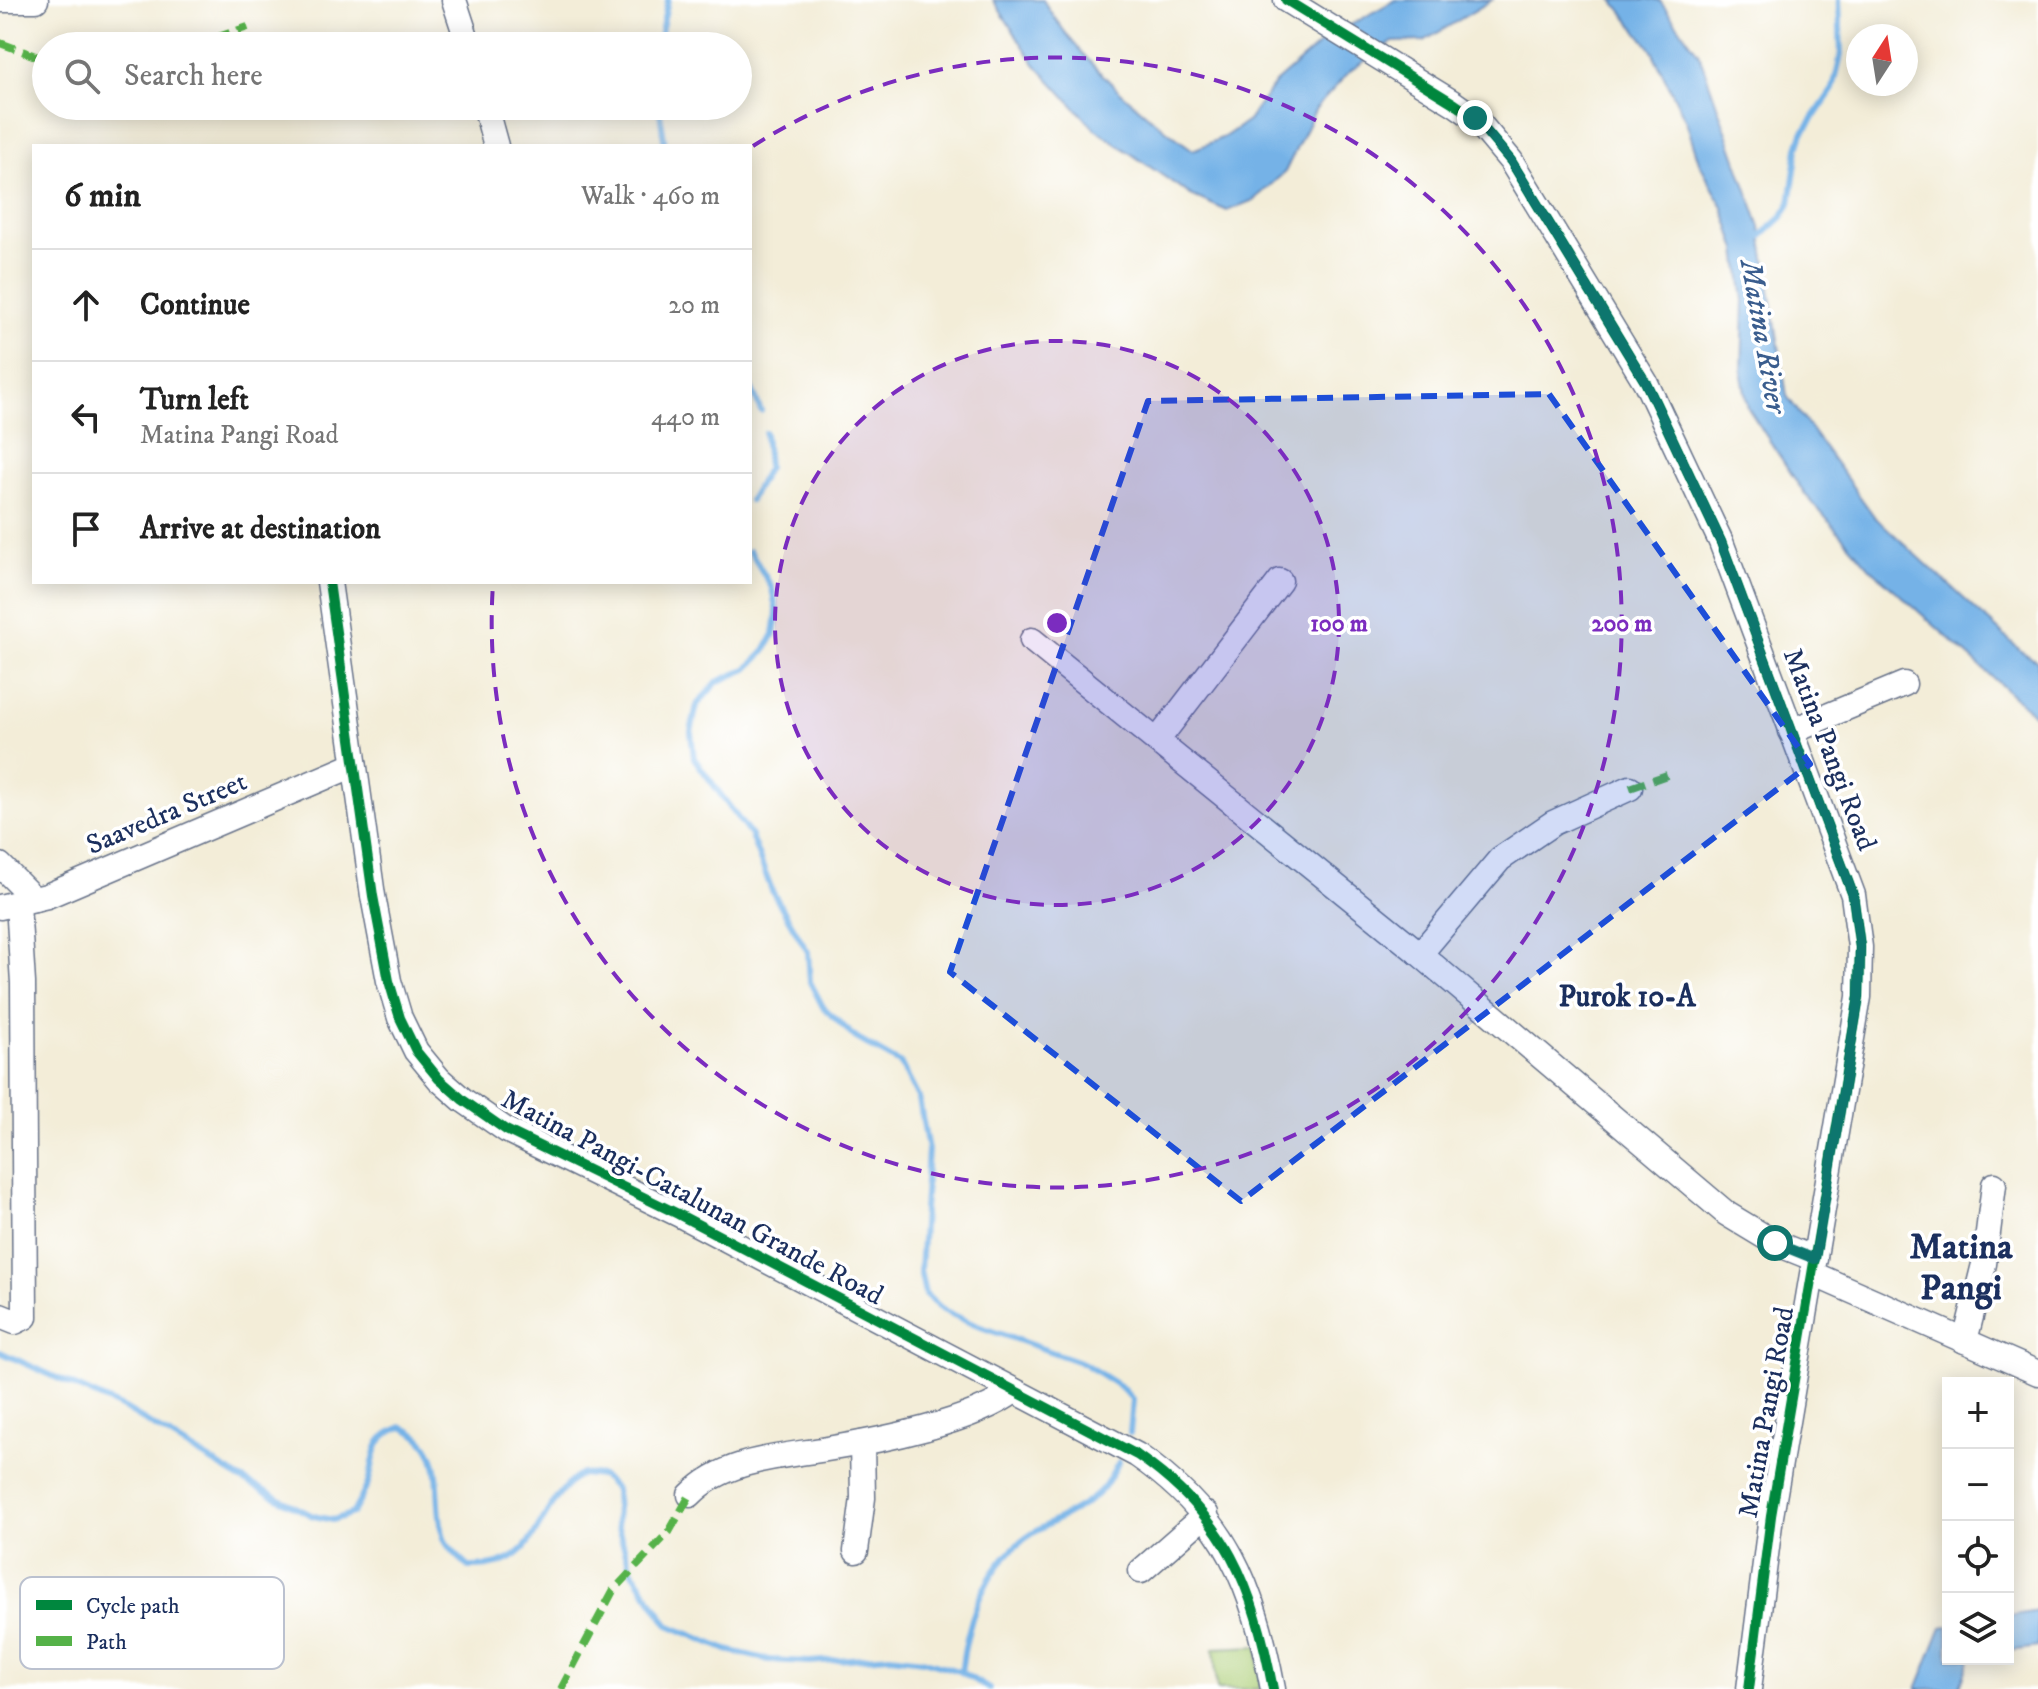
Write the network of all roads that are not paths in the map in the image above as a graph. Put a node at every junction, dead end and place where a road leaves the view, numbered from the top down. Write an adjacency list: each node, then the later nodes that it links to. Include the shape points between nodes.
1 (0, 0): 2 (street)
2 (36, 0)
3 (454, 0): 5 (street)
4 (1286, 0): 12 (street, Matina Pangi Road, via 1465,111 1493,137 1646,383 1721,542)
5 (464, 32)
6 (489, 120): 7 (street)
7 (495, 144)
8 (1280, 581): 13 (street)
9 (329, 584): 14 (street, Matina Pangi-Catalunan Grande Road)
10 (1032, 640): 13 (street)
11 (1904, 684): 12 (street)
12 (1791, 731): 21 (street, Matina Pangi Road, via 1853,895 1861,972)
13 (1157, 741): 18 (street)
14 (354, 765): 17 (street, Saavedra Street); 25 (street, Matina Pangi-Catalunan Grande Road, via 389,981 416,1051 439,1079 506,1130)
15 (1630, 788): 18 (street, via 1553,823 1500,859)
16 (0, 865): 17 (street)
17 (17, 903): 19 (street)
18 (1420, 954): 21 (street, via 1727,1214)
19 (11, 984): 22 (street, via 25,1317 15,1322)
20 (1994, 1185): 23 (street, via 1984,1264)
21 (1814, 1266): 23 (street); 32 (street, Matina Pangi Road, via 1771,1516)
22 (0, 1316)
23 (1965, 1341): 24 (street)
24 (2038, 1373)
25 (1014, 1391): 26 (street, via 983,1409); 28 (street, Matina Pangi-Catalunan Grande Road, via 1137,1455)
26 (862, 1443): 27 (street, via 734,1467); 29 (street, via 863,1498)
27 (690, 1495)
28 (1206, 1514): 30 (street); 31 (street, Matina Pangi-Catalunan Grande Road, via 1225,1540 1252,1598)
29 (856, 1551)
30 (1141, 1571)
31 (1273, 1689)
32 (1749, 1689)

